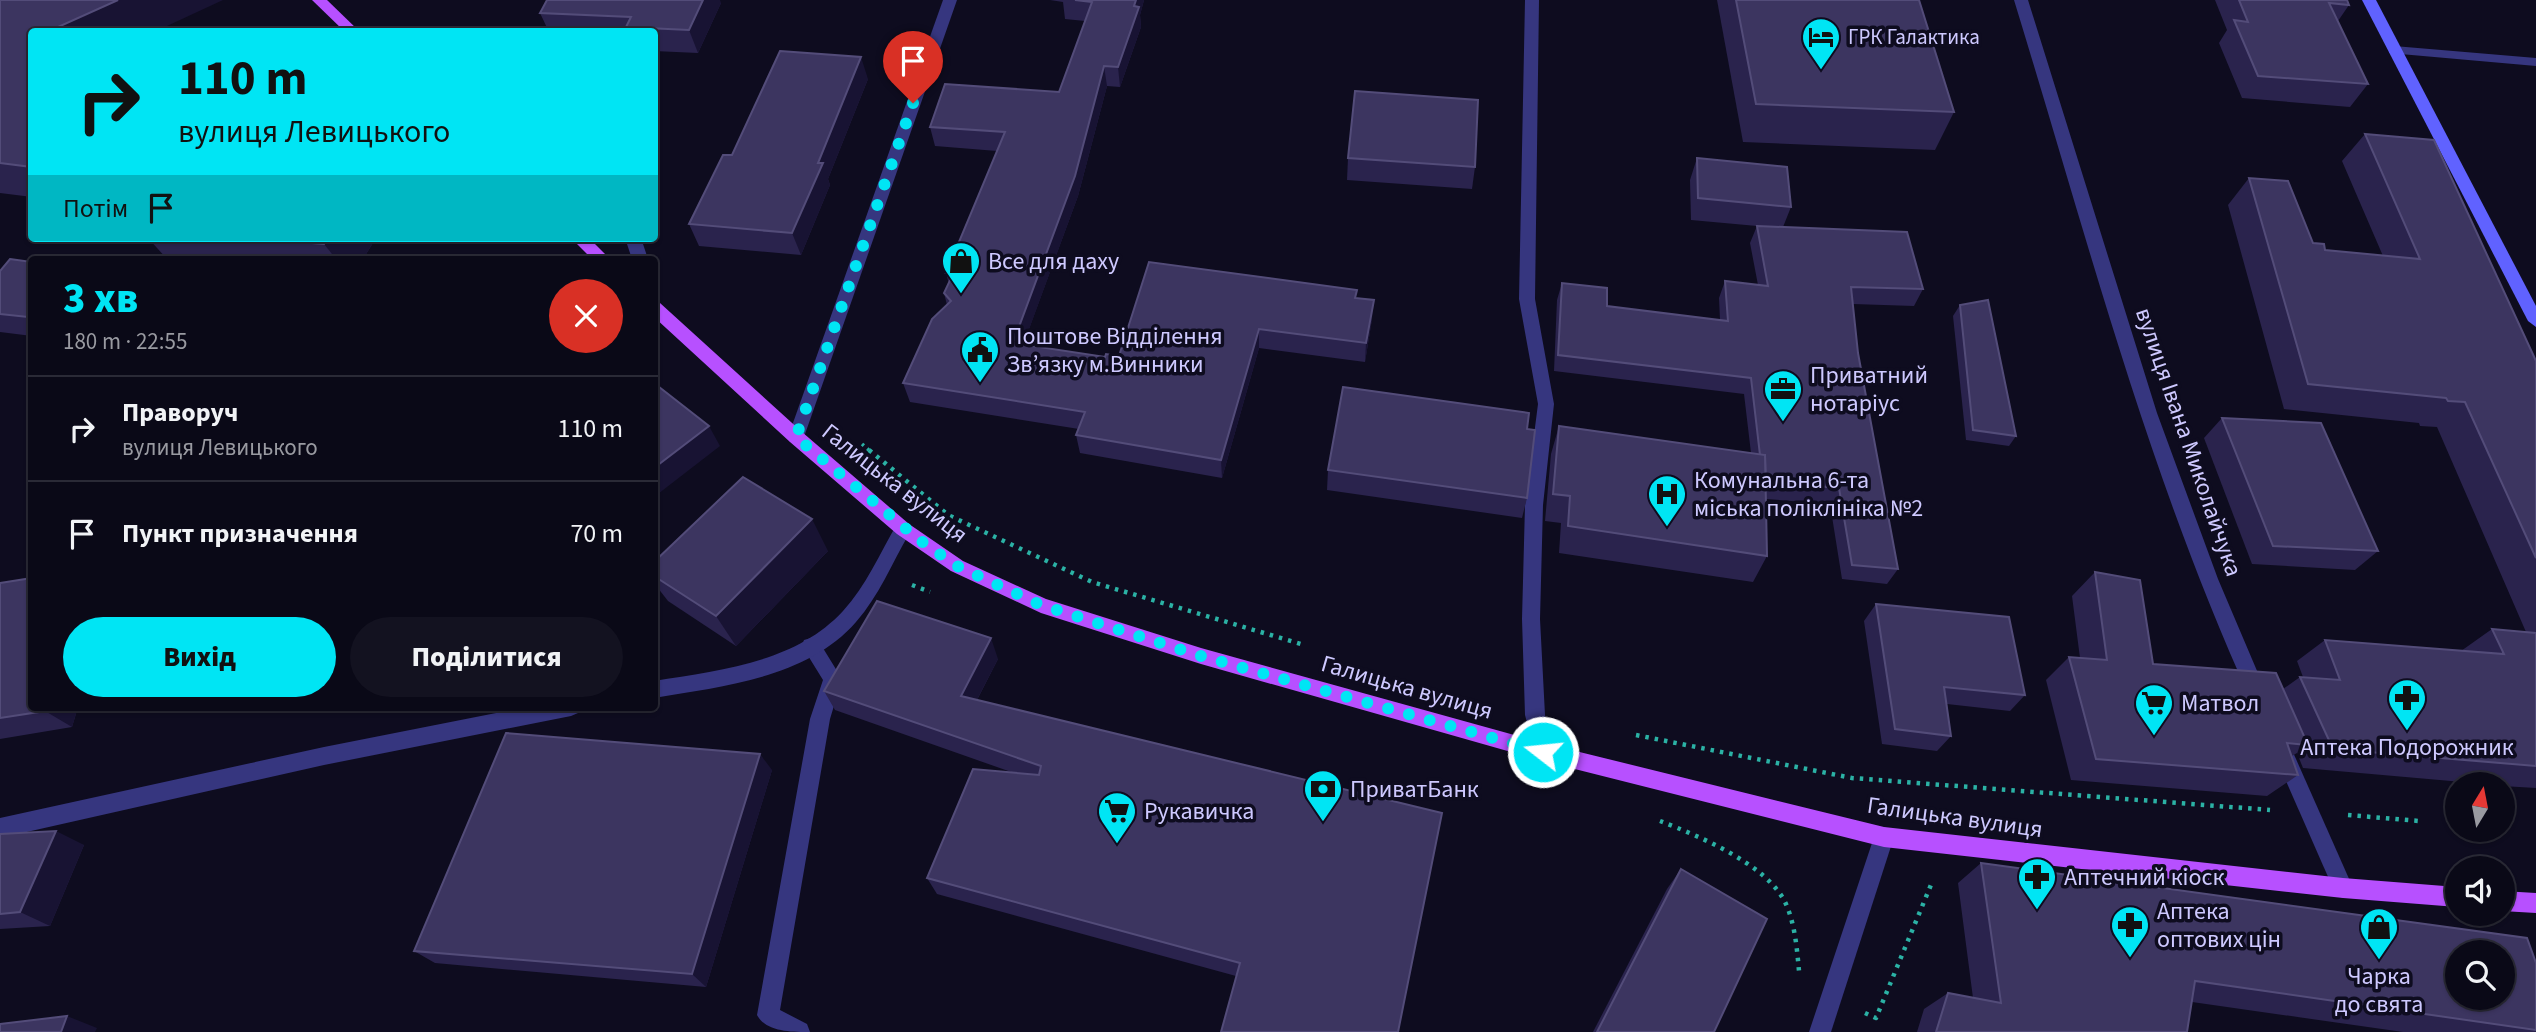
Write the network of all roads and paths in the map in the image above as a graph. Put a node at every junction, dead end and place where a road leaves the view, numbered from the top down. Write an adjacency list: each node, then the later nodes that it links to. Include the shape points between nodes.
1 (319, 0): 6 (main road)
2 (950, 0): 13 (street)
3 (1532, 0): 22 (street, via 1527,299 1546,404 1535,505 1531,620 1535,715)
4 (2021, 0): 20 (street, вулиця Івана Миколайчука, via 2149,413 2209,579)
5 (2369, 0): 7 (main road)
6 (350, 28)
7 (2393, 50): 8 (street); 12 (main road)
8 (2536, 62)
9 (583, 242): 10 (main road)
10 (599, 256)
11 (658, 311): 13 (main road, Галицька вулиця)
12 (2536, 321)
13 (796, 437): 14 (main road, Галицька вулиця)
14 (903, 529): 15 (street); 22 (main road, Галицька вулиця, via 957,566 1041,605 1201,656)
15 (877, 572): 16 (path); 17 (street, via 850,616)
16 (942, 597)
17 (811, 646): 18 (street, via 770,667); 32 (street, via 833,679 820,719 768,1015)
18 (658, 689)
19 (551, 711): 24 (street)
20 (2267, 714)
21 (2277, 738): 27 (street)
22 (1543, 752): 25 (main road, Галицька вулиця)
23 (1647, 817): 31 (path, via 1686,830 1758,873 1784,900 1796,936 1801,981)
24 (0, 828)
25 (1884, 837): 27 (main road, Галицька вулиця); 31 (street)
26 (1943, 881): 31 (path, via 1931,880 1876,1018)
27 (2343, 888): 28 (main road, Галицька вулиця)
28 (2445, 896)
29 (2515, 902): 30 (main road)
30 (2536, 903)
31 (1830, 997): 33 (street)
32 (799, 1032)
33 (1820, 1032)

